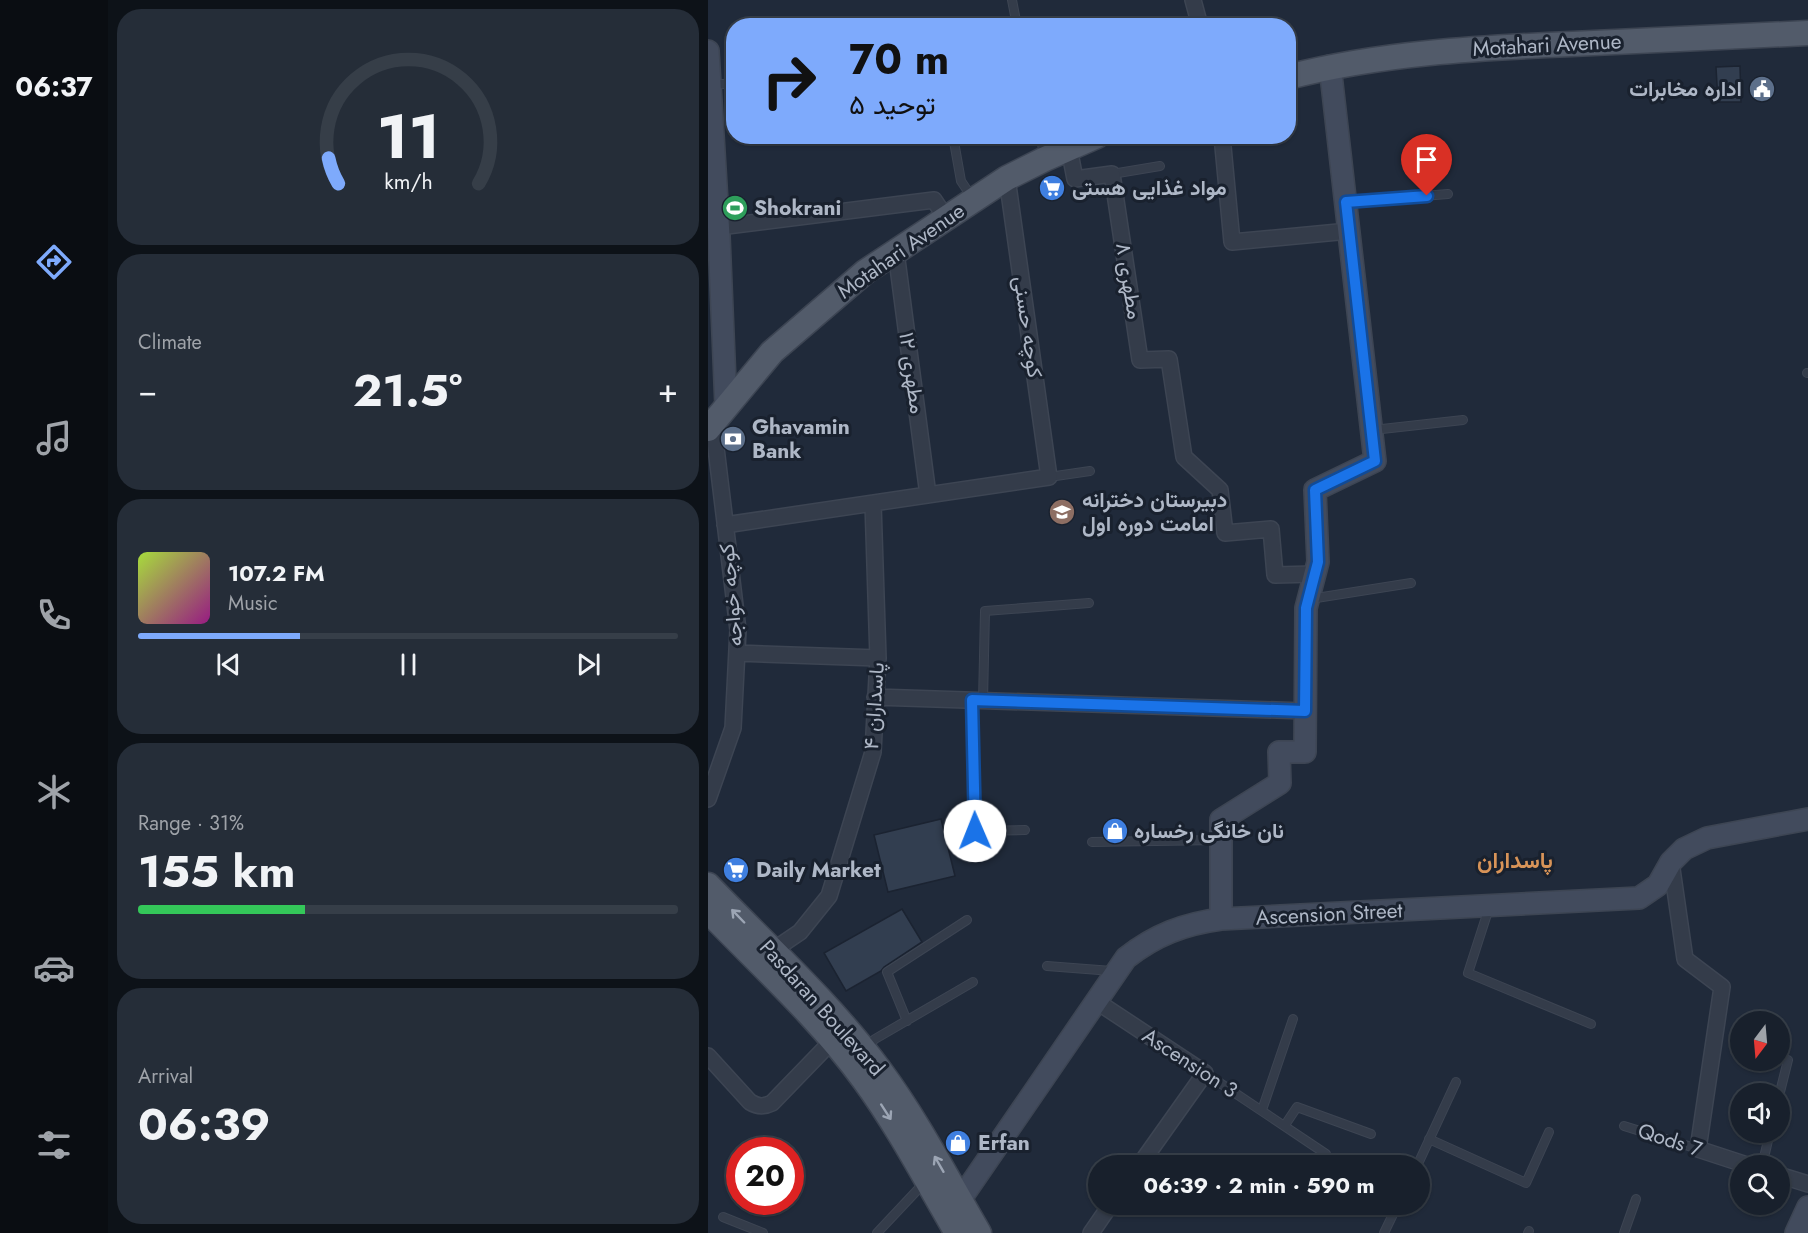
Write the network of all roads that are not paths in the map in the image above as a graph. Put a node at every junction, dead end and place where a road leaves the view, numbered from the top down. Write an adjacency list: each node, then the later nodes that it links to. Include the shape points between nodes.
1 (1012, 0): 3 (lane)
2 (1193, 0): 4 (street)
3 (1015, 18)
4 (1198, 18)
5 (1808, 33): 7 (main road, Motahari Avenue, via 1454,49)
6 (708, 51): 10 (street)
7 (1330, 66): 8 (main road, Motahari Avenue); 22 (street)
8 (1296, 75)
9 (726, 84): 10 (lane)
10 (710, 86): 11 (street)
11 (710, 122): 25 (street)
12 (954, 144): 21 (lane, via 961,181)
13 (1078, 144): 16 (main road, Motahari Avenue)
14 (1223, 144): 24 (street, via 1232,242)
15 (1043, 148): 16 (main road, Motahari Avenue); 19 (main road, Motahari Avenue)
16 (1069, 148): 18 (street, via 1075,179)
17 (1160, 166): 18 (lane)
18 (1112, 174): 35 (street, مطهری ۸, via 1140,360 1169,358 1184,458 1220,489 1224,533 1271,529 1275,574)
19 (1007, 178): 21 (main road, Motahari Avenue); 31 (street, کوچه حسنی)
20 (1448, 194): 22 (lane)
21 (974, 200): 23 (main road, Motahari Avenue)
22 (1346, 202): 24 (street)
23 (946, 218): 25 (street, via 934,200); 26 (main road, Motahari Avenue)
24 (1349, 231): 29 (street)
25 (715, 234): 27 (street, via 719,314)
26 (896, 252): 27 (main road, Motahari Avenue, via 865,272 772,352); 32 (street, مطهری ۱۲)
27 (716, 420): 34 (street, کوچه خواجه)
28 (1463, 420): 29 (lane)
29 (1371, 430): 35 (street, via 1375,461 1315,490)
30 (1090, 471): 31 (lane)
31 (1049, 477): 32 (street)
32 (928, 495): 33 (street)
33 (873, 503): 34 (street); 40 (street, پاسداران ۴)
34 (725, 525): 39 (street, کوچه خواجه, via 738,630)
35 (1315, 574): 37 (street)
36 (1411, 583): 37 (lane)
37 (1308, 600): 43 (street)
38 (1089, 603): 42 (lane, via 985,611)
39 (737, 653): 40 (street); 44 (street, کوچه خواجه, via 733,728)
40 (878, 658): 41 (street, پاسداران ۴)
41 (875, 697): 42 (street); 55 (street, پاسداران ۴, via 873,752 829,896 800,932)
42 (978, 700): 43 (street); 46 (lane, via 975,831)
43 (1305, 711): 47 (street, via 1305,752 1280,752 1280,783 1221,820)
44 (708, 800)
45 (1808, 819): 49 (street, Ascension Street, via 1707,837 1684,849)
46 (1025, 830)
47 (1221, 840): 48 (lane); 54 (street)
48 (1092, 842)
49 (1671, 862): 51 (street, Ascension Street, via 1658,885 1639,898); 74 (street, via 1685,959 1722,987)
50 (708, 885): 55 (main road, Pasdaran Boulevard, one-way to 50)
51 (1490, 906): 54 (street, Ascension Street); 62 (lane, via 1468,973)
52 (708, 911): 63 (main road, Pasdaran Boulevard)
53 (967, 920): 61 (lane, via 886,972)
54 (1221, 920): 57 (street, Ascension Street, via 1190,924 1161,935 1126,958)
55 (772, 951): 64 (main road, Pasdaran Boulevard)
56 (1047, 966): 57 (lane)
57 (1117, 972): 59 (street, Ascension Street)
58 (973, 982): 61 (lane)
59 (1096, 1001): 66 (street, Ascension 3); 83 (street, Ascension Street)
60 (1293, 1019): 68 (lane)
61 (907, 1021): 64 (lane)
62 (1591, 1024)
63 (832, 1041): 65 (street, via 772,1103 761,1106 750,1102); 80 (main road, Pasdaran Boulevard, one-way to 80, via 889,1116)
64 (864, 1049): 83 (main road, Pasdaran Boulevard, one-way to 64, via 904,1106)
65 (708, 1056)
66 (1205, 1073): 68 (lane, Ascension 3); 76 (street)
67 (1456, 1082): 73 (lane)
68 (1262, 1110): 69 (lane, Ascension 3)
69 (1285, 1125): 72 (lane, via 1297,1107); 75 (lane, Ascension 3)
70 (1624, 1126): 74 (lane, Qods 7)
71 (1549, 1132): 73 (lane, via 1526,1183)
72 (1371, 1134)
73 (1429, 1139): 77 (lane)
74 (1698, 1149): 78 (street, Qods 7)
75 (1326, 1154)
76 (1147, 1155)
77 (1422, 1155)
78 (1730, 1159)
79 (1790, 1178): 81 (street)
80 (927, 1181): 89 (lane); 90 (main road, Pasdaran Boulevard)
81 (1808, 1184)
82 (1636, 1199): 94 (lane)
83 (960, 1200): 91 (main road, Pasdaran Boulevard)
84 (1808, 1207): 95 (street)
85 (1103, 1215): 92 (street)
86 (1393, 1215): 93 (lane)
87 (723, 1217): 88 (lane)
88 (763, 1233)
89 (877, 1233)
90 (957, 1233)
91 (979, 1233)
92 (1091, 1233)
93 (1384, 1233)
94 (1624, 1233)
95 (1796, 1233)

